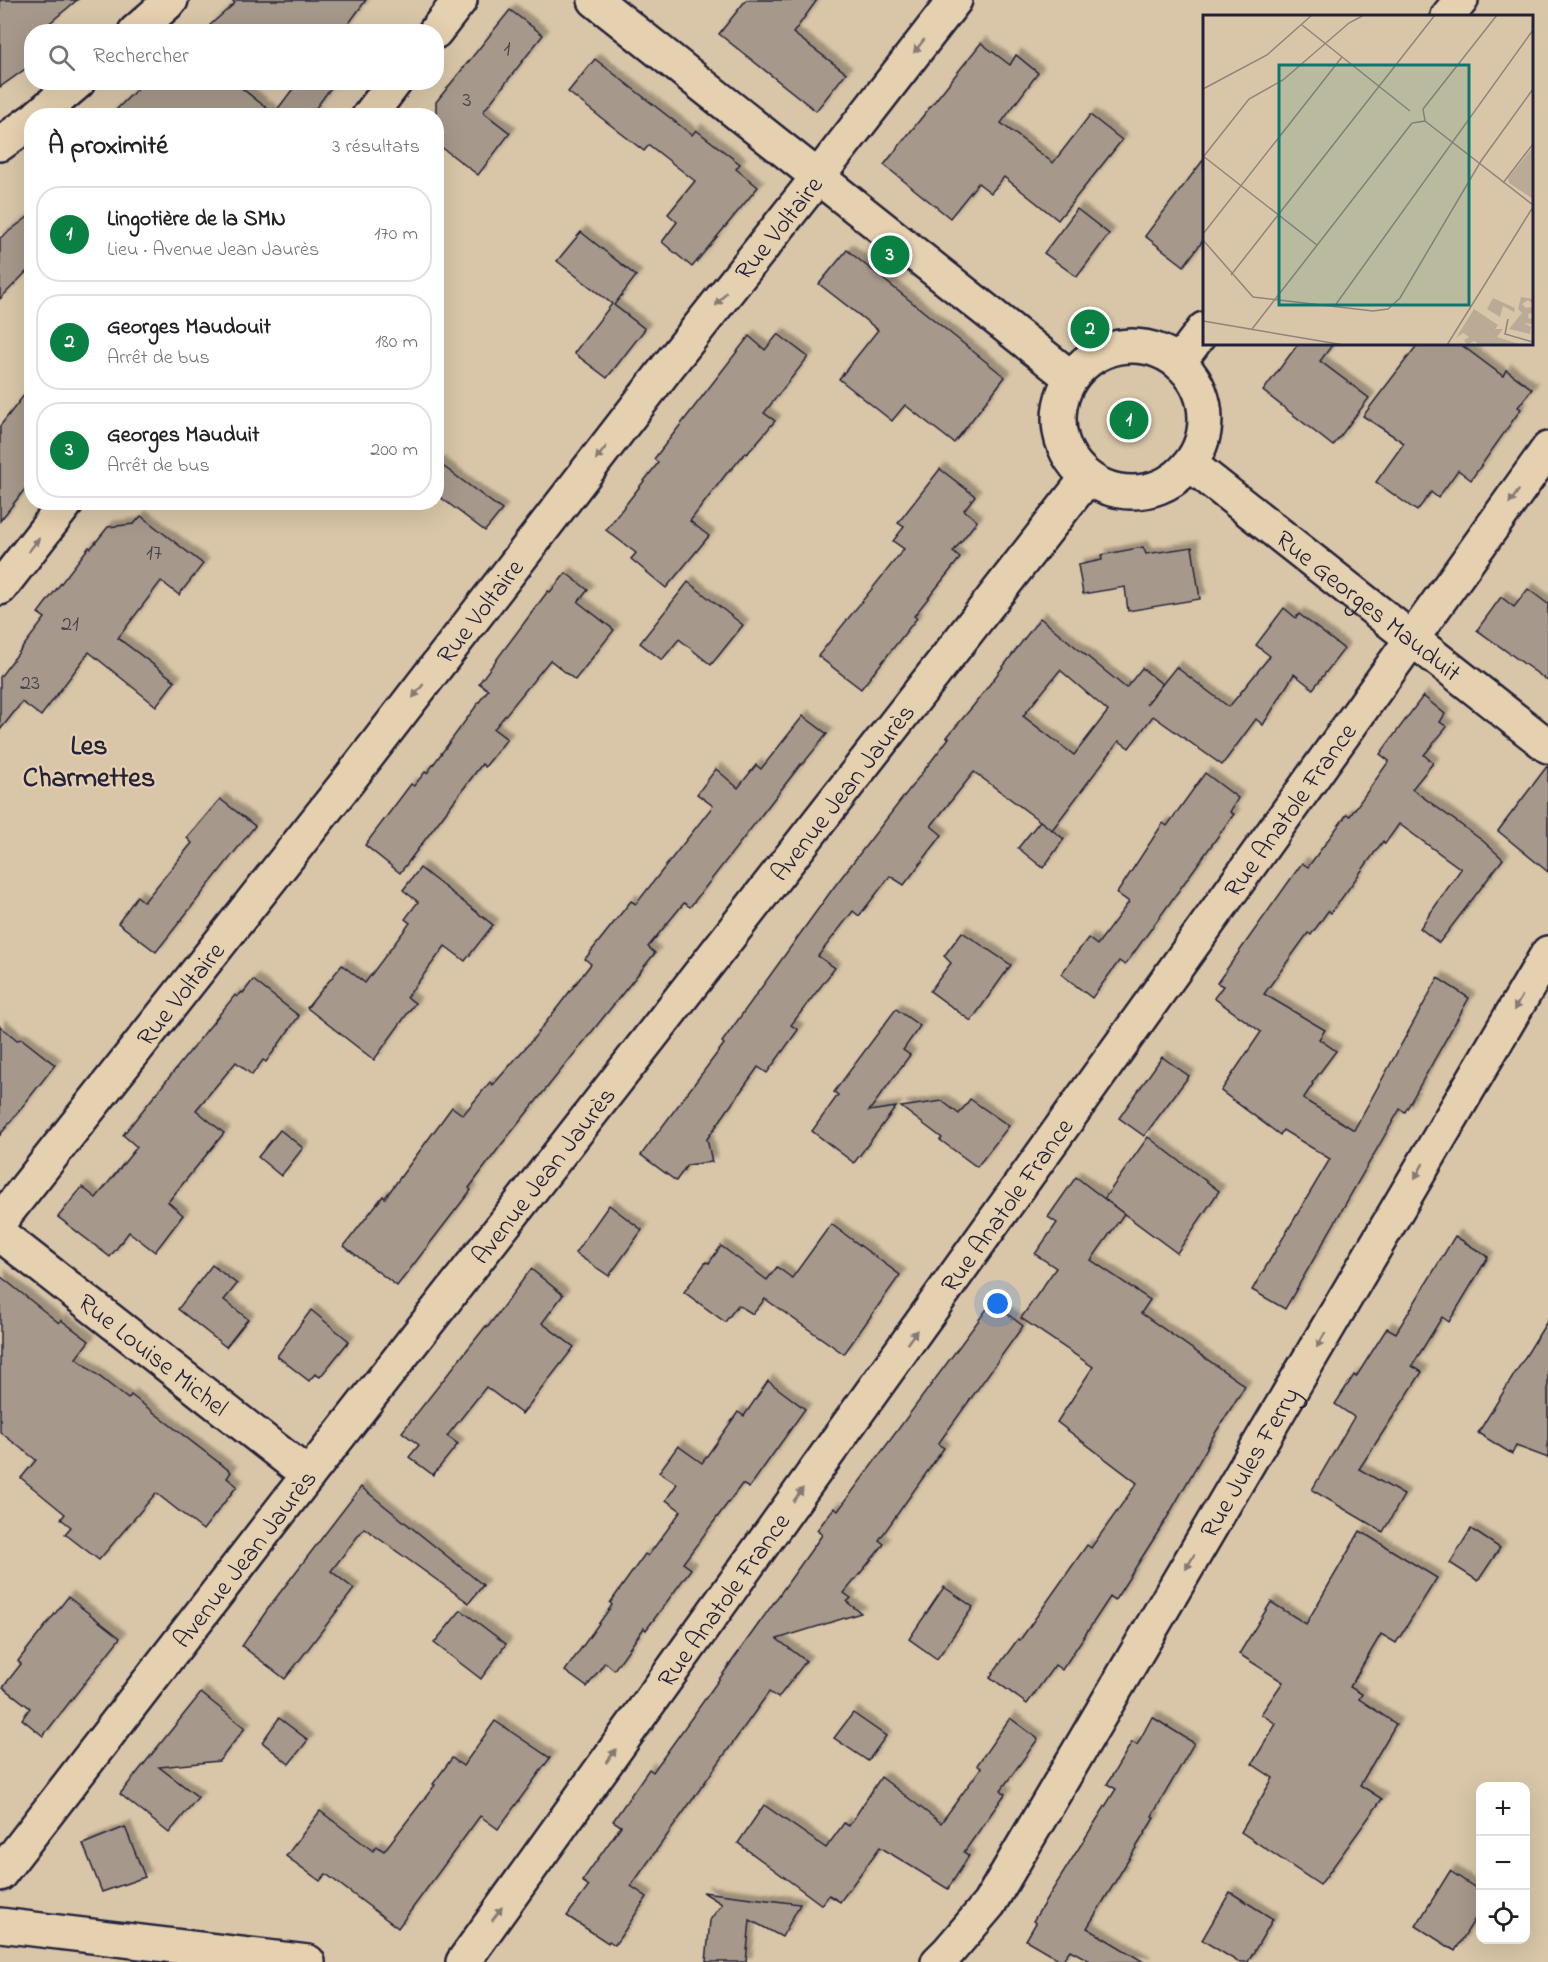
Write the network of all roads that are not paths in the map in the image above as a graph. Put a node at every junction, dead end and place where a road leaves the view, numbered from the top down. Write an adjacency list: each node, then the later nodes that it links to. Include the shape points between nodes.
1 (171, 0): 7 (street)
2 (460, 0): 8 (street)
3 (595, 0): 15 (street)
4 (955, 0): 15 (street, Rue Voltaire, one-way to 15)
5 (1461, 0): 6 (street)
6 (1449, 15)
7 (144, 24)
8 (441, 24)
9 (69, 90): 11 (street)
10 (389, 90): 12 (street)
11 (47, 108)
12 (375, 108)
13 (24, 127): 14 (street)
14 (0, 144)
15 (817, 177): 18 (street); 27 (street, Rue Voltaire, one-way to 27)
16 (1203, 330): 17 (street)
17 (1179, 362): 18 (street, via 1158,350 1134,346 1109,349 1087,360); 20 (street, via 1194,379 1203,400 1206,422 1201,445)
18 (1070, 377): 21 (street, via 1061,398 1059,431 1071,461)
19 (1548, 449): 24 (street, Rue Anatole France, one-way to 24)
20 (1190, 464): 21 (street, via 1173,480 1152,490 1130,493); 24 (street, Rue Georges Mauduit)
21 (1087, 478): 29 (street, Avenue Jean Jaurès)
22 (61, 510): 23 (street, one-way to 22)
23 (0, 588)
24 (1413, 639): 25 (street, Rue Georges Mauduit); 33 (street, Rue Anatole France, one-way to 24)
25 (1548, 746)
26 (1548, 953): 34 (street, Rue Jules Ferry, one-way to 34, via 989,1904)
27 (0, 1221)
28 (0, 1234): 29 (street, Rue Louise Michel)
29 (308, 1475): 30 (street, Avenue Jean Jaurès)
30 (0, 1874)
31 (0, 1925): 32 (street)
32 (308, 1962)
33 (463, 1962)
34 (938, 1962)

